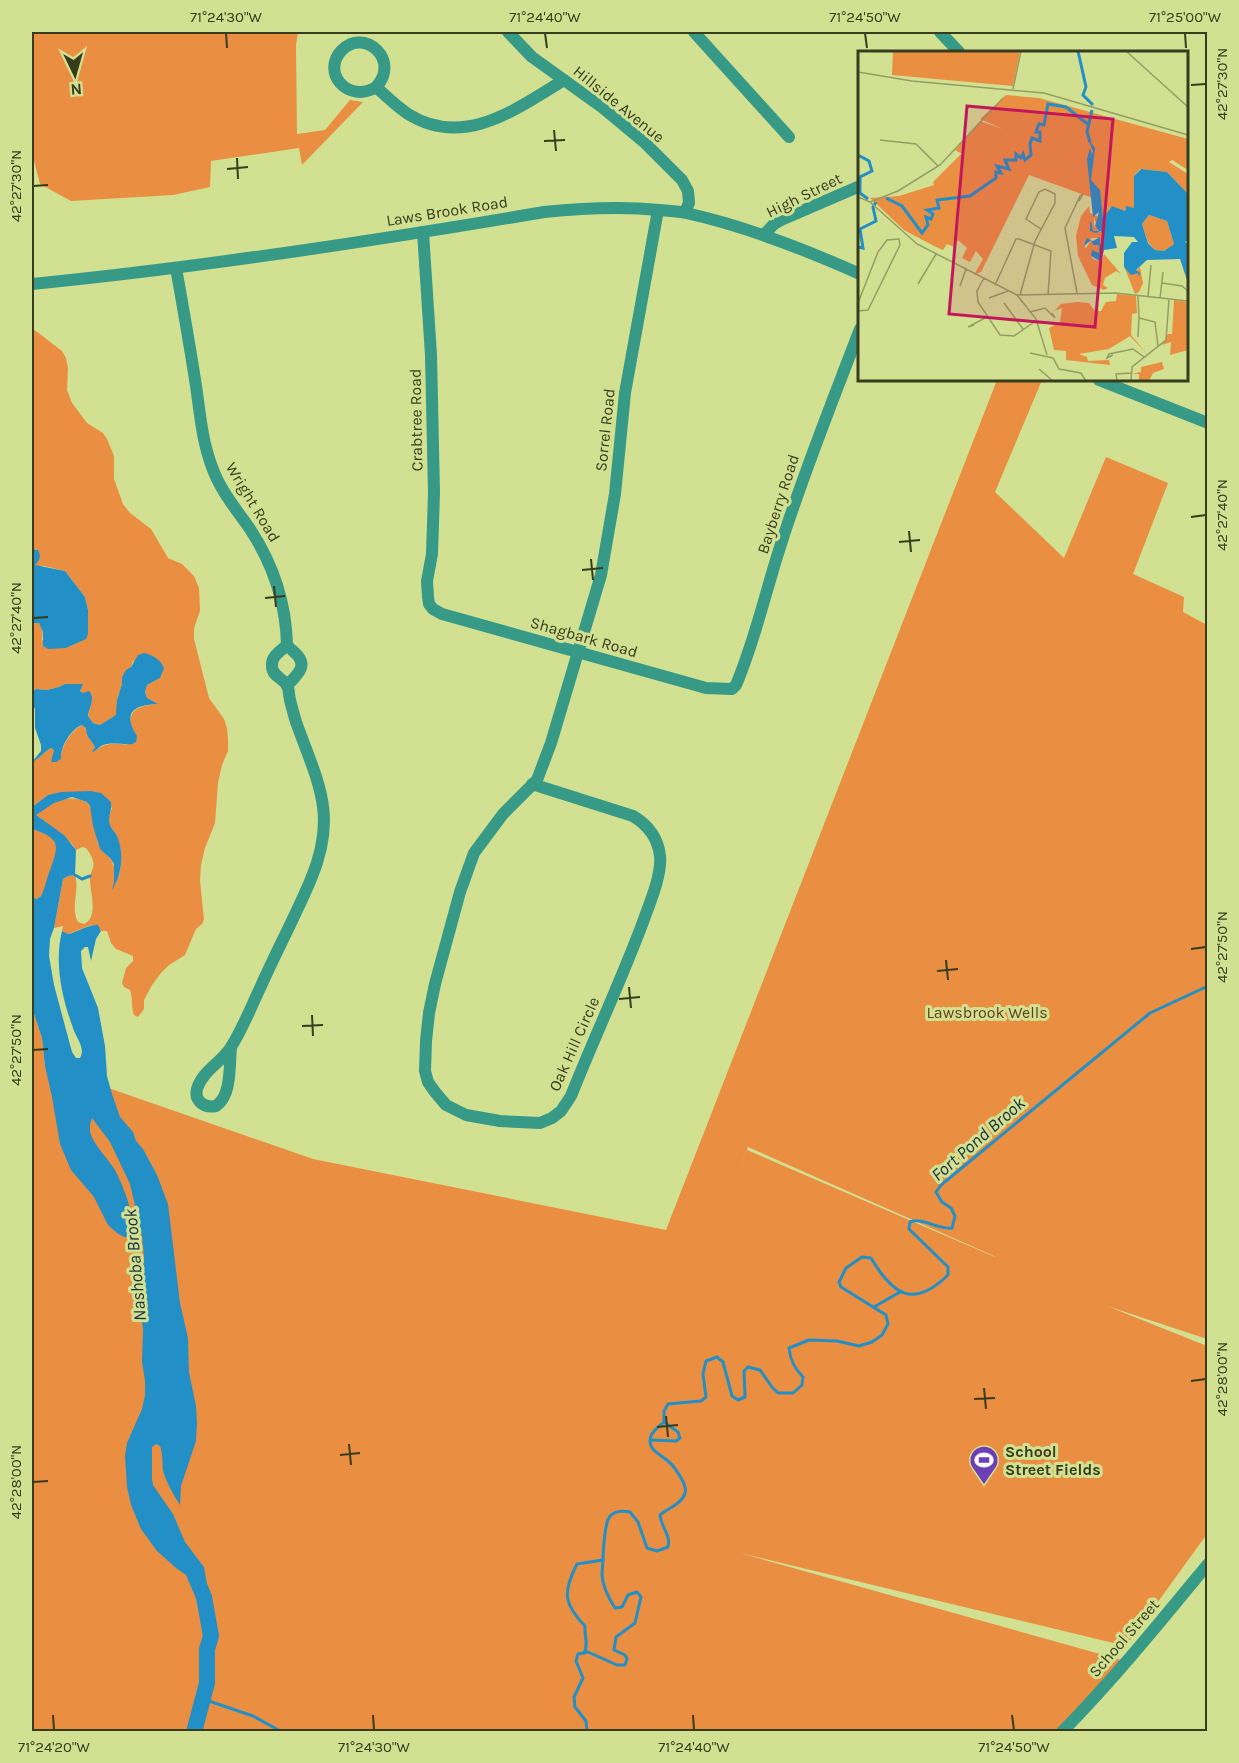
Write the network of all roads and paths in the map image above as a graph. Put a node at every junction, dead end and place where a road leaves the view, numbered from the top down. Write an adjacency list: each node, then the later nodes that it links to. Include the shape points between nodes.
1 (508, 32): 5 (street, Hillside Avenue, via 532,57)
2 (694, 32): 7 (street)
3 (940, 32): 4 (street)
4 (958, 51)
5 (564, 80): 6 (street, via 491,121 460,127 438,126 418,119); 10 (street, Hillside Avenue, via 645,143 682,180 688,190)
6 (376, 87): 6 (street, via 385,69 381,54 363,43 343,49 335,62 339,82 357,93)
7 (789, 137)
8 (858, 187): 12 (street, High Street, via 774,224)
9 (658, 210): 10 (street, Laws Brook Road); 11 (street, Laws Brook Road, via 585,208); 23 (street, Sorrel Road, via 625,393 615,494 601,575)
10 (685, 213): 12 (street, Laws Brook Road)
11 (423, 232): 13 (street, Laws Brook Road); 21 (street, Crabtree Road, via 434,493 427,581)
12 (764, 235): 14 (street, Laws Brook Road)
13 (176, 268): 15 (street, Laws Brook Road); 22 (street, Wright Road, via 209,458 225,493 271,566 284,608)
14 (858, 273)
15 (32, 284)
16 (858, 334): 25 (street, Bayberry Road, via 801,482 744,667)
17 (1101, 381): 19 (street)
18 (1135, 381): 19 (street)
19 (1131, 393): 20 (street)
20 (1208, 423)
21 (430, 606): 23 (street, Shagbark Road, via 441,614)
22 (287, 645): 24 (street, Wright Road, via 299,656 301,668); 24 (street, via 272,664 274,674)
23 (579, 652): 25 (street, Shagbark Road, via 706,688); 26 (street, Oak Hill Circle, via 551,743)
24 (287, 686): 27 (street, via 319,783 324,837 310,881)
25 (732, 689)
26 (532, 784): 26 (street, Oak Hill Circle, via 474,853 429,1012 425,1071 428,1082 446,1105 466,1115 500,1122 540,1123 561,1111 571,1096 639,934 660,859 652,833 633,816)
27 (231, 1048)
28 (1208, 1564): 29 (street, School Street)
29 (1062, 1731)

